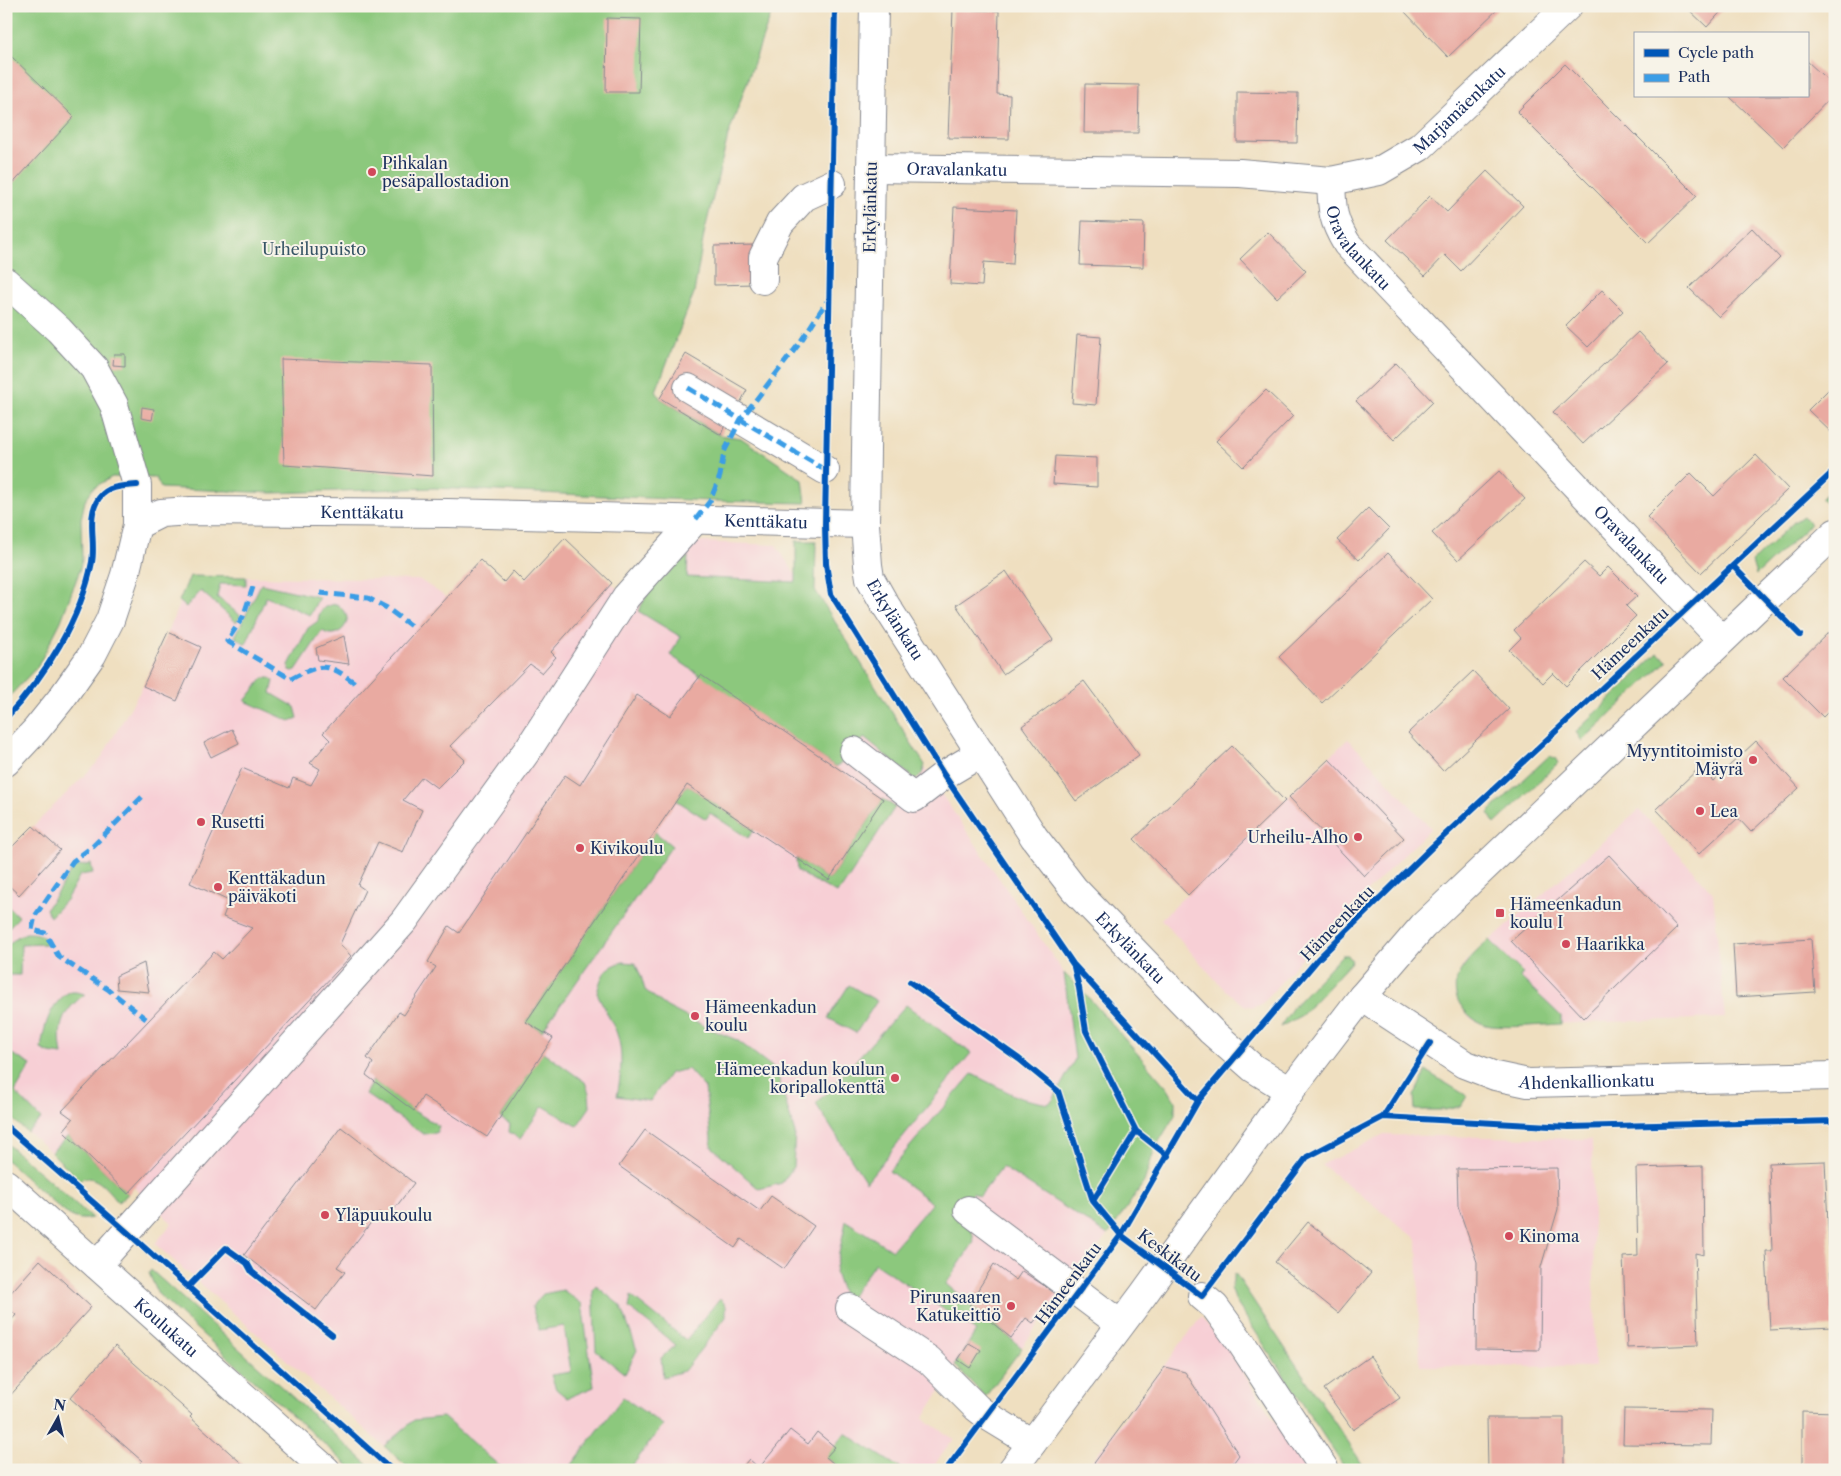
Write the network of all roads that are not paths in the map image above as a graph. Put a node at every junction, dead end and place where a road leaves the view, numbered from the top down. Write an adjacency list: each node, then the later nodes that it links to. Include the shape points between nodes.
1 (874, 6): 3 (street, Erkylänkatu)
2 (1568, 6): 4 (street, Marjamäenkatu, via 1420,147 1379,171)
3 (871, 168): 4 (street, Oravalankatu, via 1240,173); 11 (street, Erkylänkatu)
4 (1331, 181): 14 (street, Oravalankatu, via 1336,225 1347,244)
5 (832, 184): 6 (street, via 804,197 780,224 763,257)
6 (763, 280)
7 (6, 282): 12 (street, via 59,330 94,368 114,405 137,485)
8 (688, 388): 9 (street)
9 (826, 470)
10 (696, 519): 11 (street, Kenttäkatu); 12 (street, Kenttäkatu, via 448,512 190,511 161,513); 23 (street, via 626,597 530,748 404,921)
11 (865, 524): 16 (street, Erkylänkatu, via 870,578)
12 (137, 525): 17 (street, via 110,620 92,655 36,730)
13 (1835, 533): 14 (street)
14 (1722, 639): 18 (street, via 1423,926)
15 (854, 751): 16 (street, via 914,798)
16 (981, 753): 20 (street, Erkylänkatu, via 1034,837 1074,889 1211,1031 1253,1068)
17 (6, 762)
18 (1362, 997): 19 (street, Ahdenkallionkatu, via 1464,1064 1495,1076 1528,1083); 20 (street)
19 (1835, 1076)
20 (1290, 1092): 26 (street)
21 (6, 1184): 23 (street, Koulukatu)
22 (968, 1210): 26 (street)
23 (97, 1265): 28 (street, Koulukatu)
24 (1202, 1296): 30 (street, Keskikatu, via 1215,1307 1242,1344)
25 (850, 1308): 27 (street, via 929,1360 986,1416)
26 (1120, 1324): 27 (street)
27 (1032, 1443): 29 (street)
28 (326, 1470)
29 (1012, 1470)
30 (1325, 1470)

